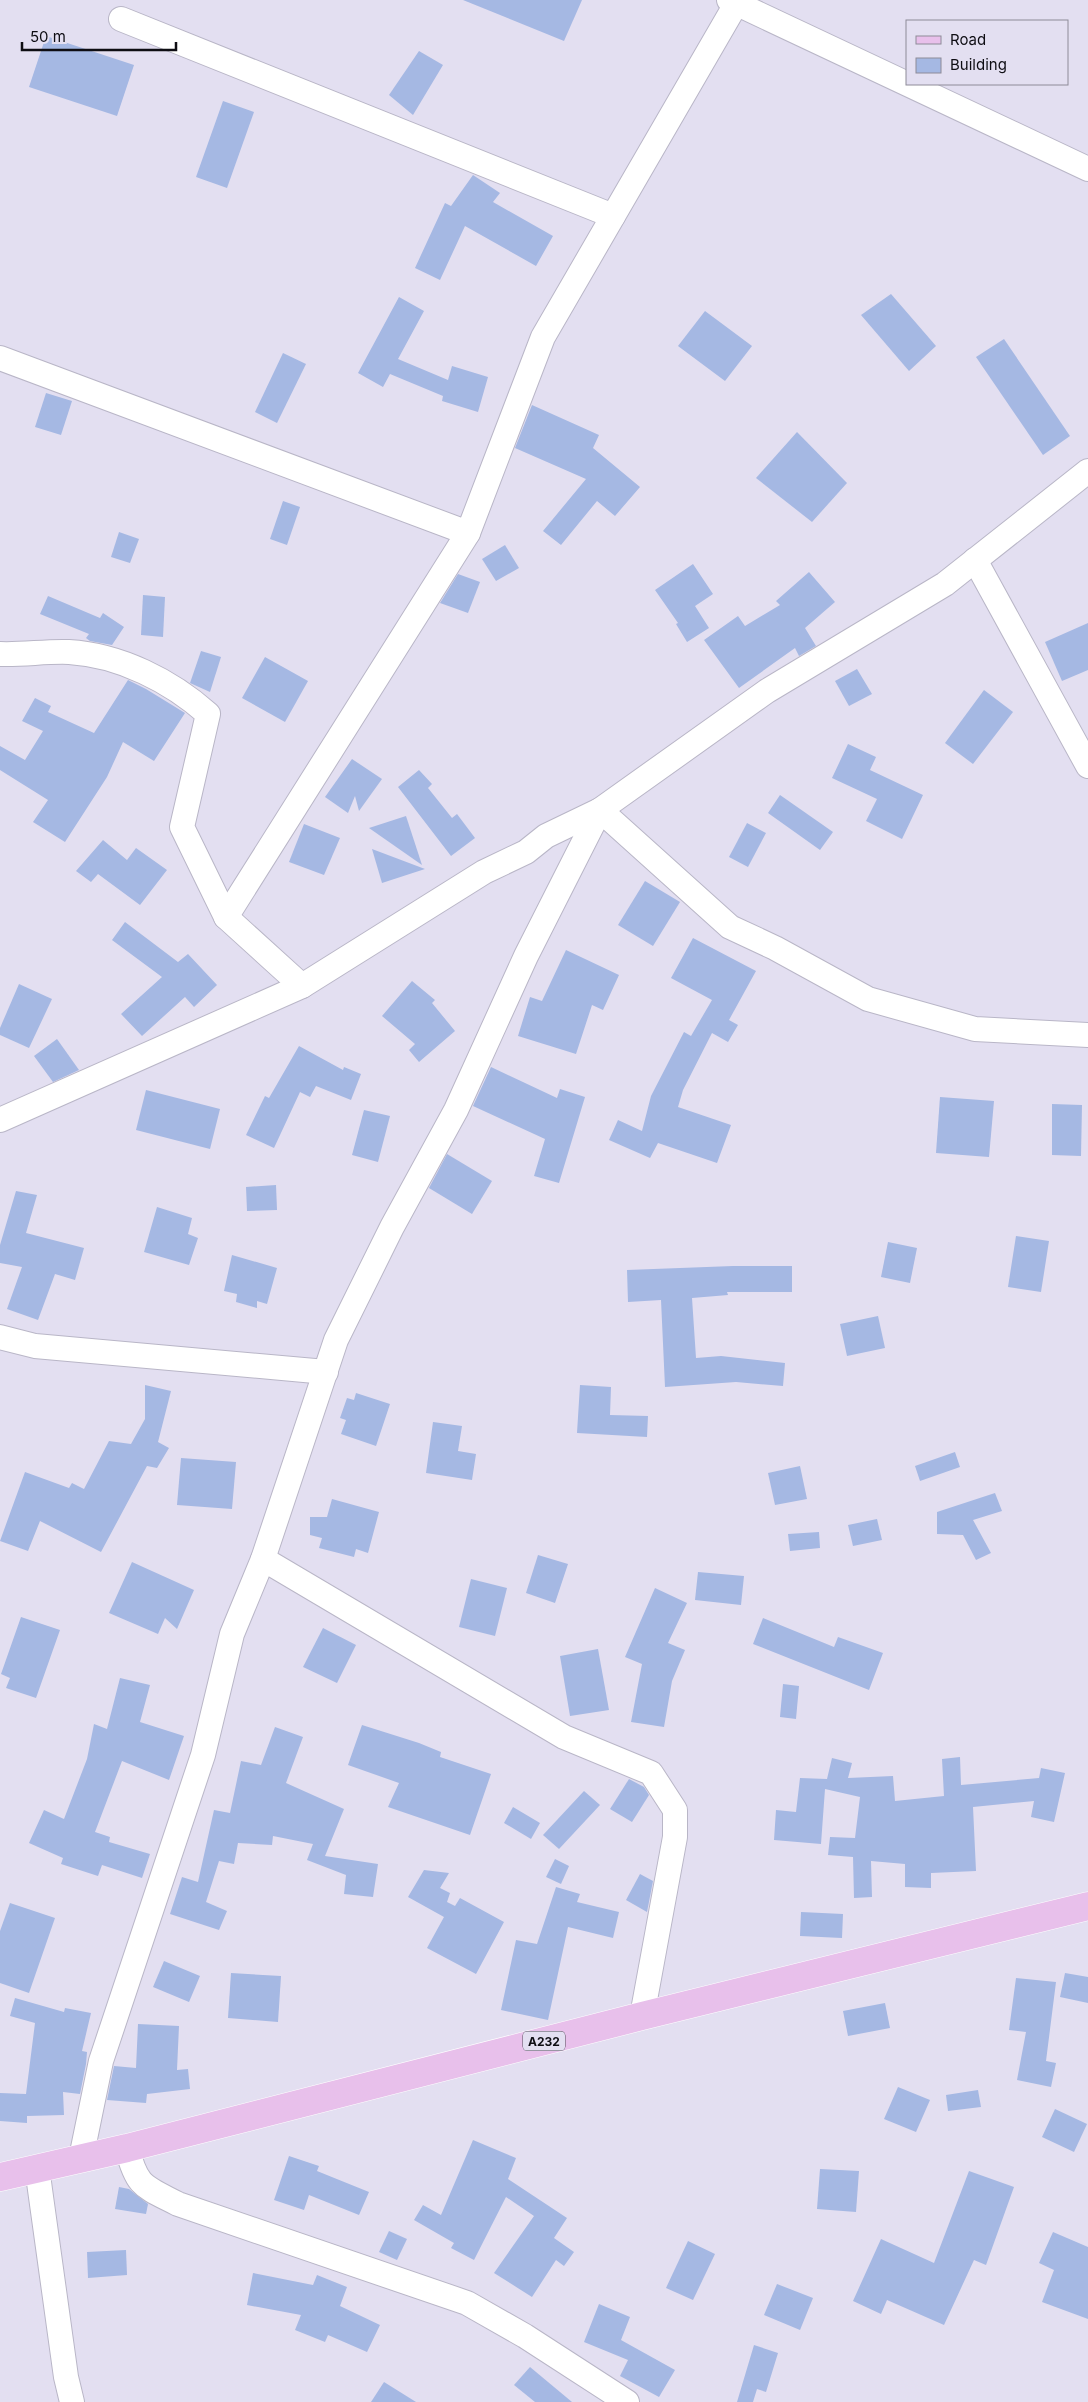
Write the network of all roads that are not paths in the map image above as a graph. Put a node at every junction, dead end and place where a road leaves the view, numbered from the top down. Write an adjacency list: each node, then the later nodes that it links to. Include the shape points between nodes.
1 (733, 2): 3 (street); 6 (street)
2 (122, 18): 6 (street)
3 (906, 83)
4 (909, 85): 5 (street)
5 (1088, 169)
6 (613, 216): 9 (street, via 543,337)
7 (0, 358): 9 (street)
8 (1083, 481): 10 (street)
9 (468, 534): 14 (street)
10 (976, 560): 12 (street); 13 (street, via 945,584 767,691)
11 (0, 654): 14 (street, via 70,652 126,662 191,699 208,714 182,827)
12 (1088, 766)
13 (600, 810): 15 (street, via 546,836 526,852 484,872); 16 (street, via 730,927 868,1000 976,1029); 19 (street, via 526,956 456,1110 392,1227 336,1340)
14 (226, 918): 15 (street)
15 (302, 986): 17 (street)
16 (1088, 1035)
17 (0, 1120)
18 (0, 1337): 19 (street, via 35,1346)
19 (326, 1372): 20 (street)
20 (263, 1559): 22 (street, via 564,1737 652,1773 675,1810 674,1837); 24 (street, via 232,1634 203,1755 101,2061)
21 (1088, 1906): 22 (main road, A232)
22 (642, 2016): 23 (main road, A232)
23 (127, 2148): 24 (main road, A232); 28 (street, via 133,2172 145,2187 187,2207 467,2303)
24 (82, 2158): 25 (main road, A232)
25 (37, 2168): 26 (main road, A232); 27 (street)
26 (0, 2177)
27 (72, 2402)
28 (627, 2402)

